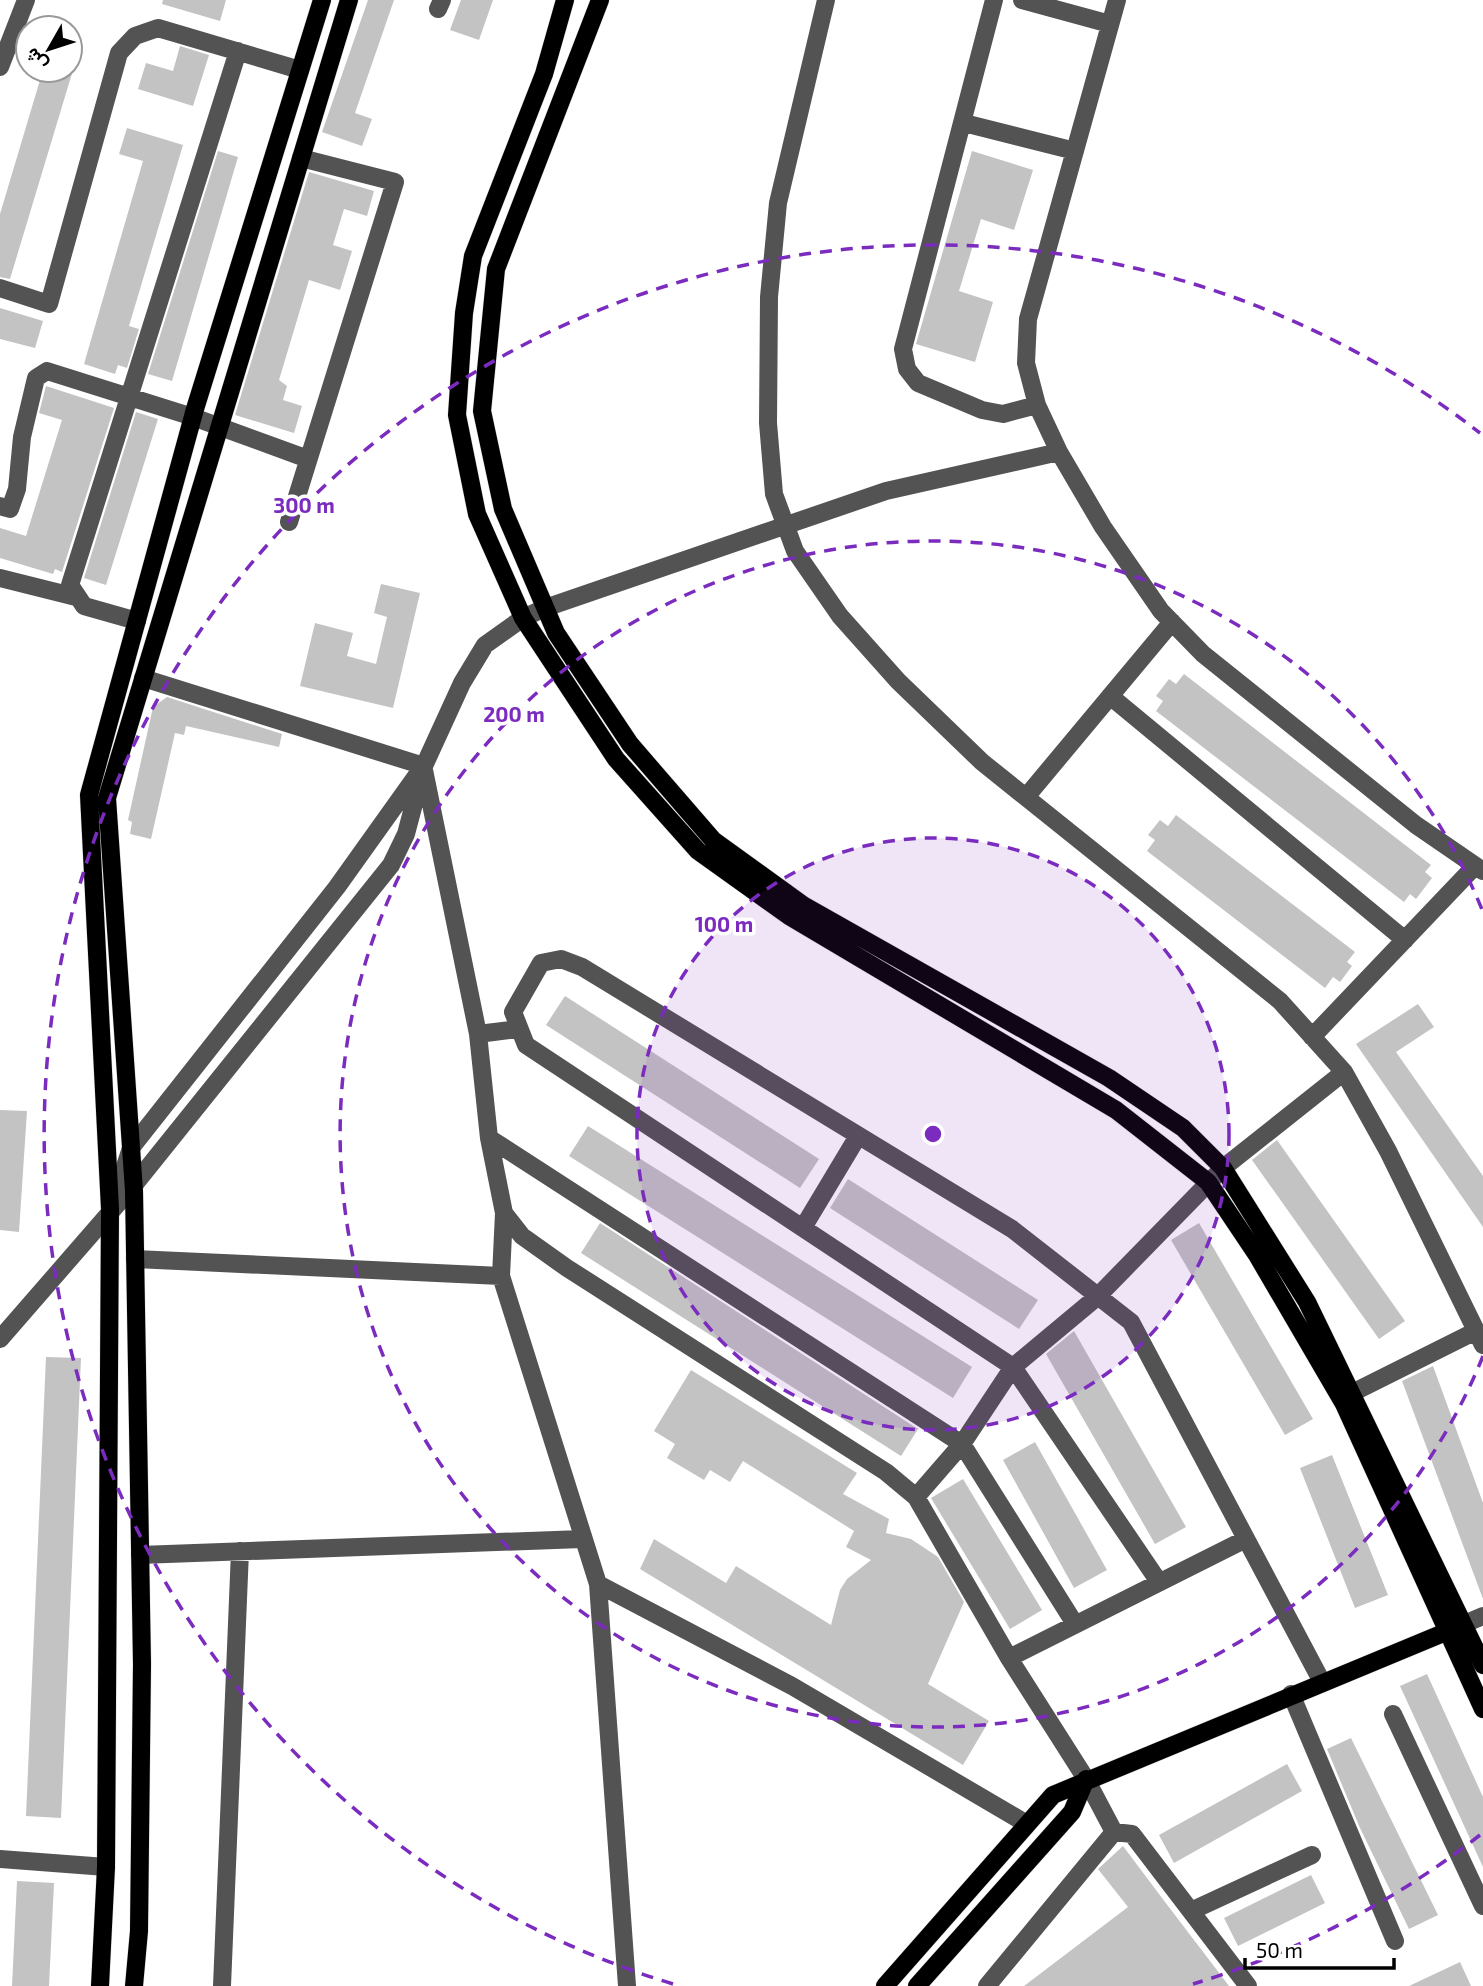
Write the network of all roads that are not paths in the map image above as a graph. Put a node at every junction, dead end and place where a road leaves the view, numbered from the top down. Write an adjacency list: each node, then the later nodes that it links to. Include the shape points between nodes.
1 (26, 0): 12 (street)
2 (322, 0): 13 (main road)
3 (349, 0): 16 (main road)
4 (565, 0): 30 (main road, via 544,74 473,256 457,415 477,514)
5 (600, 0): 29 (main road, via 496,269 482,411 503,509)
6 (826, 0): 26 (street, via 778,203 769,297 768,423 774,494)
7 (995, 0): 14 (street)
8 (1022, 0): 10 (street)
9 (1117, 0): 10 (street)
10 (1110, 24): 15 (street)
11 (238, 51): 13 (street); 17 (street, via 158,28 135,36 119,53 49,303); 18 (street)
12 (0, 67)
13 (300, 70): 20 (main road)
14 (964, 123): 15 (street); 19 (street, via 903,349 907,369 918,383 982,410 1003,414)
15 (1074, 151): 19 (street, via 1028,319 1026,362)
16 (301, 158): 21 (main road); 23 (street, via 395,182)
17 (0, 288)
18 (127, 396): 20 (street); 24 (street, via 58,372 47,371 37,378 22,437 17,489 10,509); 28 (street, via 70,585)
19 (1037, 405): 22 (street)
20 (193, 417): 21 (street); 31 (main road)
21 (219, 428): 23 (street); 33 (main road)
22 (1059, 452): 26 (street, via 886,491); 32 (street, via 1103,527)
23 (308, 459): 25 (street)
24 (0, 506)
25 (289, 522)
26 (786, 524): 29 (street); 36 (street, via 795,551 840,616 898,681 982,762)
27 (0, 578): 28 (street)
28 (76, 597): 31 (street, via 84,606)
29 (545, 608): 30 (street); 46 (main road, via 556,633 630,744 713,840 803,905 1109,1078 1183,1128)
30 (523, 618): 35 (street, via 485,645); 47 (main road, via 616,759 698,851 789,916 1116,1110)
31 (137, 621): 49 (main road, via 89,795)
32 (1172, 622): 34 (street); 37 (street, via 1214,663 1416,824)
33 (143, 678): 35 (street); 45 (main road, via 107,798)
34 (1110, 696): 36 (street); 38 (street)
35 (424, 766): 40 (street); 45 (street, via 337,887); 48 (street, via 406,834 391,865)
36 (1026, 797): 41 (street, via 1280,1002)
37 (1479, 868): 38 (street)
38 (1405, 940): 41 (street)
39 (518, 1029): 40 (street); 43 (street, via 513,1012 541,963 561,959 582,967); 51 (street, via 526,1045)
40 (478, 1034): 44 (street)
41 (1312, 1037): 42 (street)
42 (1344, 1072): 46 (street); 55 (street)
43 (858, 1136): 51 (street); 54 (street, via 1012,1229)
44 (489, 1138): 50 (street); 59 (street)
45 (131, 1148): 48 (main road); 49 (street)
46 (1223, 1168): 47 (street); 58 (main road, via 1307,1302)
47 (1208, 1182): 54 (street); 70 (main road, via 1257,1255 1344,1404)
48 (134, 1185): 49 (street); 52 (main road)
49 (110, 1209): 56 (street); 82 (main road)
50 (503, 1213): 53 (street); 60 (street, via 522,1236 567,1268 886,1472)
51 (804, 1226): 57 (street)
52 (135, 1259): 53 (street); 64 (main road)
53 (501, 1276): 61 (street)
54 (1097, 1297): 57 (street); 62 (street, via 1131,1322)
55 (1479, 1338): 58 (street)
56 (0, 1339)
57 (1013, 1367): 59 (street); 65 (street)
58 (1352, 1393): 68 (main road)
59 (962, 1444): 60 (street); 69 (street)
60 (916, 1497): 71 (street)
61 (582, 1539): 63 (street); 66 (street)
62 (1246, 1539): 65 (street); 73 (street)
63 (240, 1551): 64 (street); 88 (street)
64 (140, 1555): 87 (main road, via 139,1931)
65 (1159, 1582): 69 (street)
66 (598, 1584): 78 (street, via 792,1686); 89 (street)
67 (1483, 1616): 68 (street)
68 (1464, 1624): 70 (main road); 72 (main road)
69 (1074, 1625): 71 (street)
70 (1447, 1631): 73 (main road); 75 (main road)
71 (1009, 1658): 77 (street)
72 (1483, 1665)
73 (1322, 1682): 74 (main road)
74 (1292, 1694): 77 (main road); 85 (street)
75 (1483, 1709)
76 (1393, 1714): 83 (street)
77 (1086, 1779): 78 (main road, via 1053,1795); 79 (street); 91 (main road, via 1072,1812)
78 (1027, 1824): 90 (main road)
79 (1114, 1832): 84 (street, via 1132,1835); 92 (street)
80 (1312, 1855): 84 (street)
81 (0, 1859): 82 (street)
82 (106, 1867): 86 (main road)
83 (1483, 1906)
84 (1191, 1911): 93 (street)
85 (1395, 1941)
86 (100, 1986)
87 (134, 1986)
88 (222, 1986)
89 (626, 1986)
90 (886, 1986)
91 (917, 1986)
92 (987, 1986)
93 (1248, 1986)

